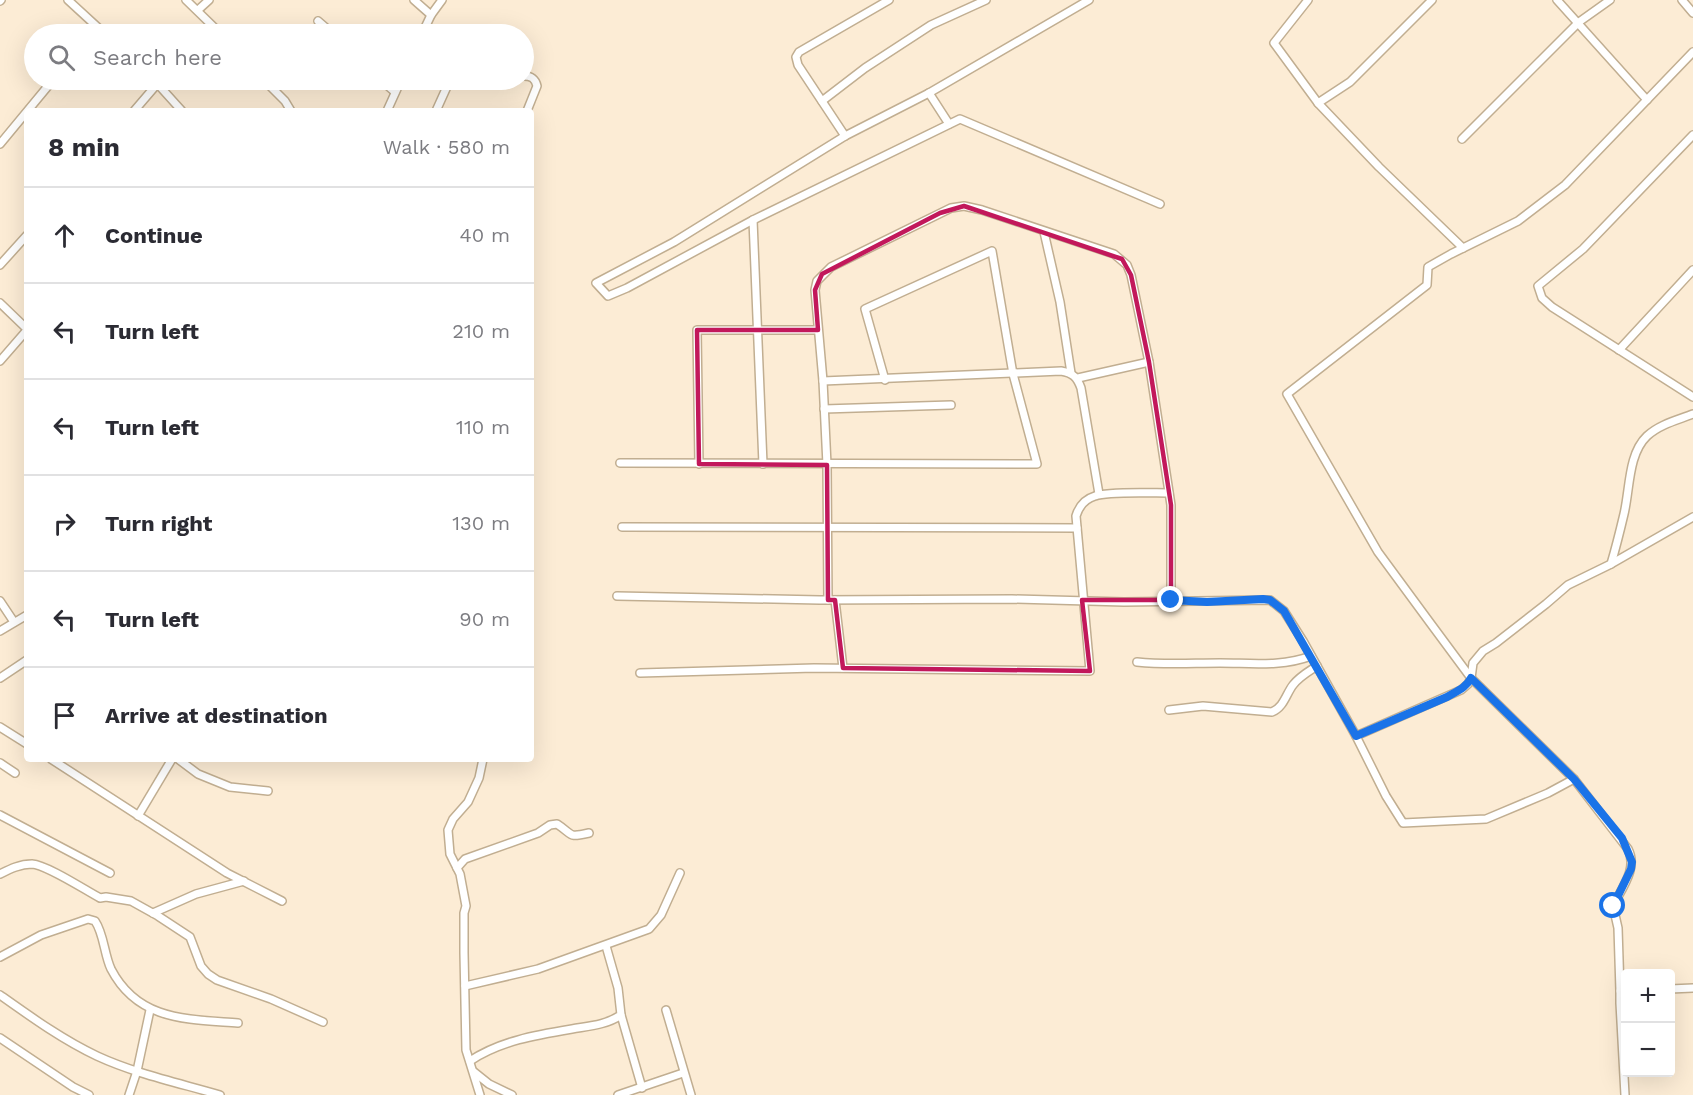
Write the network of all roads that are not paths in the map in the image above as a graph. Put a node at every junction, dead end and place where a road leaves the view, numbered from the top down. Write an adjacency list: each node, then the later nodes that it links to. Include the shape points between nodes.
1 (68, 0): 21 (street)
2 (186, 0): 16 (street)
3 (209, 0): 16 (street)
4 (414, 0): 18 (street)
5 (442, 0): 18 (street)
6 (889, 0): 36 (street, via 799,52 798,65)
7 (986, 0): 36 (street, via 931,25)
8 (1089, 0): 34 (street)
9 (1299, 0): 15 (street)
10 (1308, 0): 15 (street)
11 (1432, 0): 37 (street, via 1350,82)
12 (1557, 0): 20 (street)
13 (1610, 0): 20 (street)
14 (1682, 0): 17 (street)
15 (1302, 8): 37 (street, via 1275,43)
16 (198, 10): 22 (street)
17 (1693, 13)
18 (431, 15): 24 (street)
19 (318, 21): 23 (street)
20 (1579, 22): 35 (street); 49 (street)
21 (93, 24)
22 (211, 24)
23 (321, 24)
24 (427, 24)
25 (1693, 52): 35 (street)
26 (534, 79): 44 (street, via 537,86)
27 (45, 90): 38 (street)
28 (149, 90): 39 (street)
29 (164, 90): 40 (street)
30 (274, 90): 41 (street)
31 (393, 90): 33 (street)
32 (445, 90): 43 (street)
33 (395, 92): 42 (street)
34 (929, 93): 46 (street); 48 (street)
35 (1647, 100): 55 (street, via 1565,185 1518,221)
36 (822, 101): 48 (street)
37 (1318, 103): 55 (street)
38 (30, 108)
39 (136, 108)
40 (179, 108)
41 (289, 108)
42 (388, 108)
43 (437, 108)
44 (528, 108)
45 (24, 115): 50 (street)
46 (949, 124): 51 (street, via 960,119); 52 (street)
47 (1693, 135): 63 (street, via 1583,249 1538,286 1551,307)
48 (845, 136): 52 (street, via 674,242 596,283 608,296)
49 (1462, 140)
50 (0, 144)
51 (1160, 204)
52 (753, 220): 60 (street)
53 (1044, 232): 61 (street, via 972,207 940,213 822,274 815,290); 65 (street, via 1114,254 1127,265); 66 (street)
54 (24, 238): 56 (street)
55 (1463, 248): 101 (street, via 1428,267 1427,285 1287,394 1378,552)
56 (0, 266)
57 (1693, 270): 63 (street)
58 (0, 303): 59 (street)
59 (24, 326)
60 (756, 329): 61 (street); 76 (street, via 697,330); 77 (street)
61 (818, 330): 70 (street)
62 (24, 333): 64 (street)
63 (1619, 350): 71 (street)
64 (0, 361)
65 (1149, 362): 68 (street); 79 (street)
66 (1071, 373): 67 (street); 68 (street)
67 (1013, 374): 69 (street); 69 (street, via 992,251 865,309); 78 (street, via 1037,464)
68 (1078, 378): 80 (street)
69 (885, 380): 70 (street)
70 (823, 381): 73 (street)
71 (1693, 397)
72 (951, 405): 73 (street)
73 (824, 409): 78 (street)
74 (1693, 414): 85 (street, via 1661,426 1640,445)
75 (620, 463): 76 (street)
76 (699, 464): 77 (street)
77 (763, 464): 78 (street)
78 (827, 465): 83 (street)
79 (1169, 493): 80 (street); 89 (street)
80 (1099, 494): 84 (street, via 1078,508)
81 (1693, 517): 85 (street)
82 (622, 527): 83 (street)
83 (827, 528): 84 (street); 87 (street)
84 (1077, 528): 88 (street)
85 (1611, 564): 101 (street, via 1568,585 1483,651 1473,663)
86 (617, 596): 87 (street)
87 (831, 600): 88 (street); 98 (street)
88 (1082, 600): 89 (street); 98 (street, via 1090,670)
89 (1171, 600): 94 (street, via 1270,600 1284,611)
90 (0, 601): 92 (street)
91 (24, 617): 92 (street)
92 (14, 622): 93 (street)
93 (0, 631)
94 (1311, 656): 96 (street, via 1272,664); 97 (street)
95 (24, 662): 100 (street)
96 (1137, 662)
97 (1317, 666): 102 (street, via 1297,681 1281,706 1272,712 1203,706); 104 (street)
98 (843, 668): 99 (street)
99 (640, 673)
100 (0, 678)
101 (1471, 678): 104 (street, via 1461,690); 112 (street)
102 (1168, 710)
103 (0, 727): 105 (street)
104 (1356, 736): 112 (street, via 1403,823 1486,819)
105 (24, 742)
106 (56, 762): 115 (street)
107 (170, 762): 115 (street)
108 (182, 762): 113 (street, via 198,774 230,787)
109 (482, 762): 117 (street, via 468,802 447,830 450,854)
110 (0, 763): 111 (street)
111 (15, 773)
112 (1574, 779): 126 (street, via 1631,855 1631,869 1613,906)
113 (268, 791)
114 (0, 815): 118 (street)
115 (138, 816): 121 (street)
116 (589, 832): 117 (street, via 574,836 557,824 550,825 465,859)
117 (457, 868): 127 (street, via 466,906)
118 (110, 873)
119 (680, 873): 124 (street, via 669,900 649,929)
120 (0, 874): 123 (street, via 22,865 39,866 100,898 131,902)
121 (244, 881): 122 (street); 123 (street, via 196,894)
122 (282, 901)
123 (153, 913): 134 (street, via 189,937 201,966 217,980)
124 (606, 946): 127 (street, via 538,969); 133 (street)
125 (0, 957): 131 (street, via 48,932 88,919 95,921 117,980)
126 (1621, 969)
127 (465, 986): 138 (street, via 466,1050)
128 (1693, 988): 129 (street)
129 (1675, 989)
130 (0, 995): 139 (street, via 81,1048)
131 (150, 1010): 135 (street, via 176,1018); 139 (street)
132 (666, 1010): 141 (street)
133 (621, 1015): 138 (street, via 605,1023 503,1044); 142 (street)
134 (323, 1022)
135 (238, 1023)
136 (1624, 1023): 150 (street)
137 (0, 1038): 143 (street)
138 (470, 1061): 140 (street)
139 (137, 1071): 144 (street); 145 (street)
140 (474, 1072): 146 (street); 147 (street)
141 (684, 1073): 142 (street); 149 (street)
142 (642, 1088): 148 (street)
143 (89, 1095)
144 (129, 1095)
145 (220, 1095)
146 (480, 1095)
147 (512, 1095)
148 (618, 1095)
149 (691, 1095)
150 (1625, 1095)

